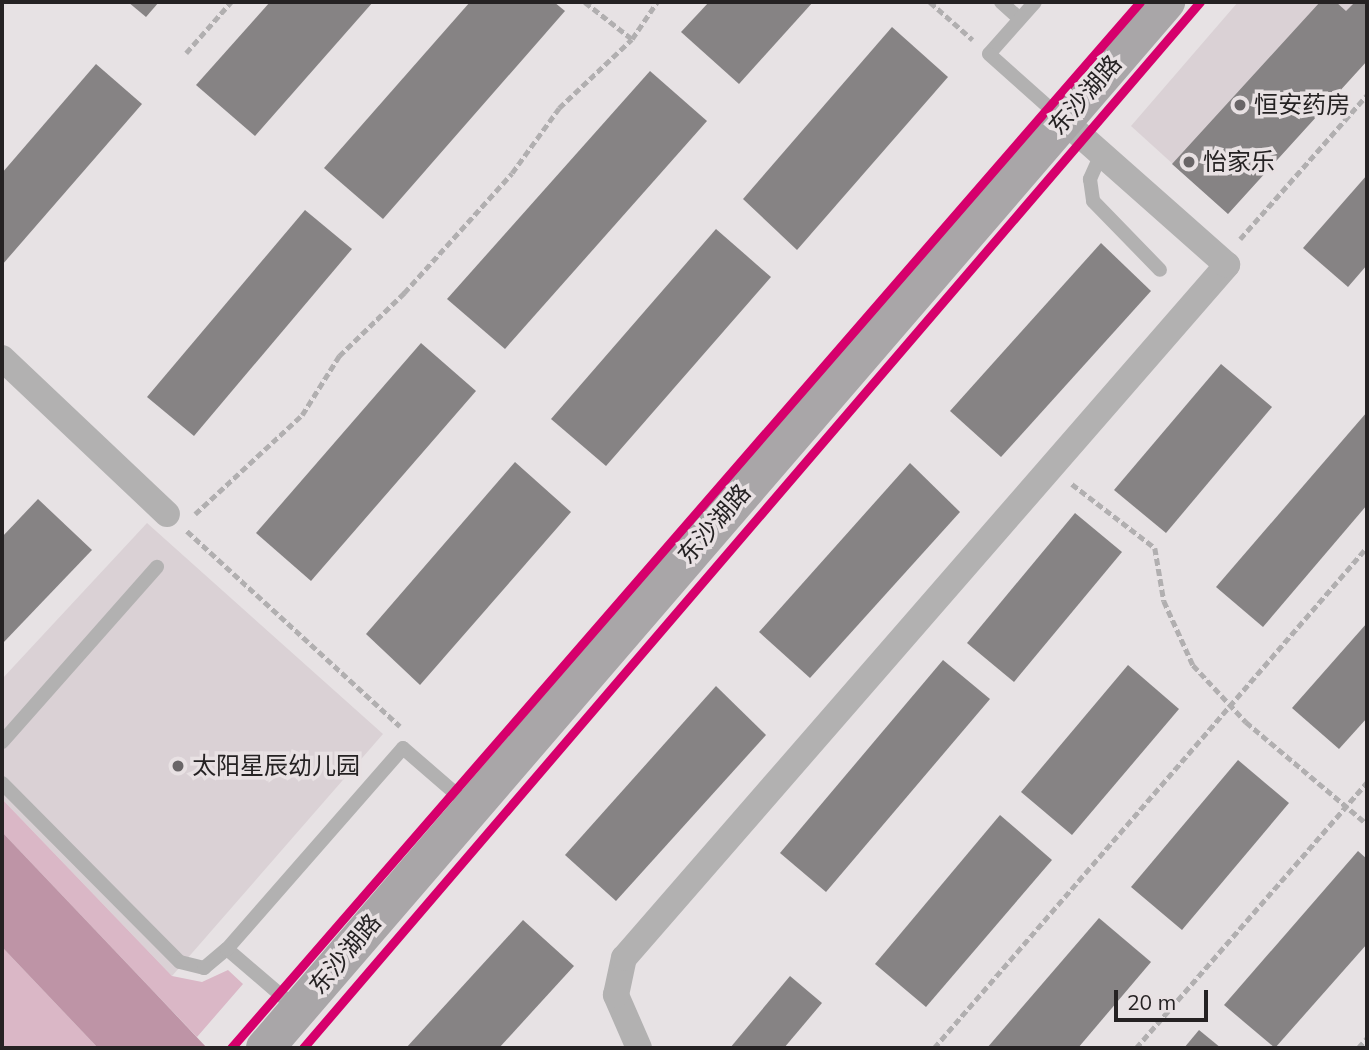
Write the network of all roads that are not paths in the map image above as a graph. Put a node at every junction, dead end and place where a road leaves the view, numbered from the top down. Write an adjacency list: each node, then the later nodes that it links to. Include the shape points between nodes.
1 (1001, 2): 4 (lane)
2 (1035, 2): 4 (lane)
3 (1166, 2): 5 (main road, 东沙湖路)
4 (1020, 19): 5 (lane, via 989,54)
5 (1063, 120): 6 (street); 13 (main road, 东沙湖路)
6 (1101, 152): 7 (lane, via 1090,179 1093,201); 17 (street, via 1227,265 624,958 617,995)
7 (1160, 270)
8 (2, 358): 9 (street)
9 (167, 514)
10 (157, 566): 11 (lane)
11 (2, 742)
12 (2, 783): 14 (lane, via 180,962 204,968)
13 (471, 807): 14 (lane, via 403,748); 15 (main road, 东沙湖路)
14 (227, 948): 15 (lane)
15 (298, 1010): 16 (main road, 东沙湖路)
16 (265, 1048)
17 (639, 1048)

